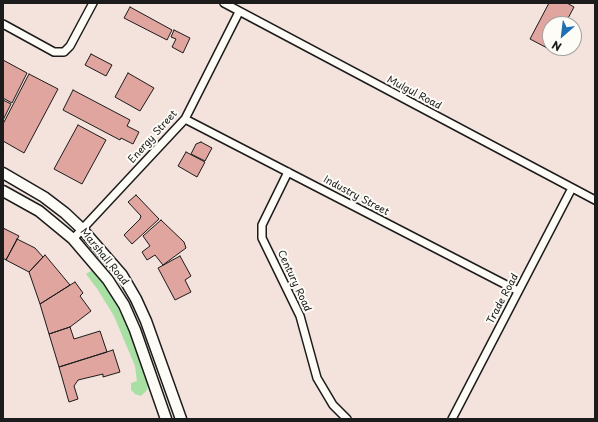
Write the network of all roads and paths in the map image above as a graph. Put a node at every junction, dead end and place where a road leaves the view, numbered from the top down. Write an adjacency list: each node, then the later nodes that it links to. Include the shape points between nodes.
1 (94, 3): 4 (street, via 64,52 54,52)
2 (224, 3): 3 (street, Mulgul Road)
3 (239, 12): 5 (street, Energy Street); 8 (street, Mulgul Road)
4 (3, 24)
5 (185, 119): 6 (street, Industry Street); 13 (street, Energy Street)
6 (288, 172): 15 (street, Industry Street); 20 (street, Century Road, via 262,225 262,238 300,316 317,378 333,405)
7 (3, 173): 13 (main road, Marshall Road, via 44,197)
8 (572, 188): 12 (street, Mulgul Road); 15 (street, Trade Road)
9 (3, 191): 11 (main road, Marshall Road)
10 (3, 194): 11 (main road)
11 (20, 200): 14 (main road, Marshall Road, via 39,211)
12 (595, 200)
13 (82, 229): 14 (street, Energy Street); 16 (main road, Marshall Road, via 122,276 136,299 146,320)
14 (73, 239): 17 (main road, Marshall Road, via 108,280 124,305)
15 (518, 291): 21 (street, Trade Road)
16 (171, 393): 17 (main road); 19 (main road, Marshall Road)
17 (158, 396): 18 (main road, Marshall Road)
18 (166, 419)
19 (181, 419)
20 (347, 419)
21 (452, 419)

